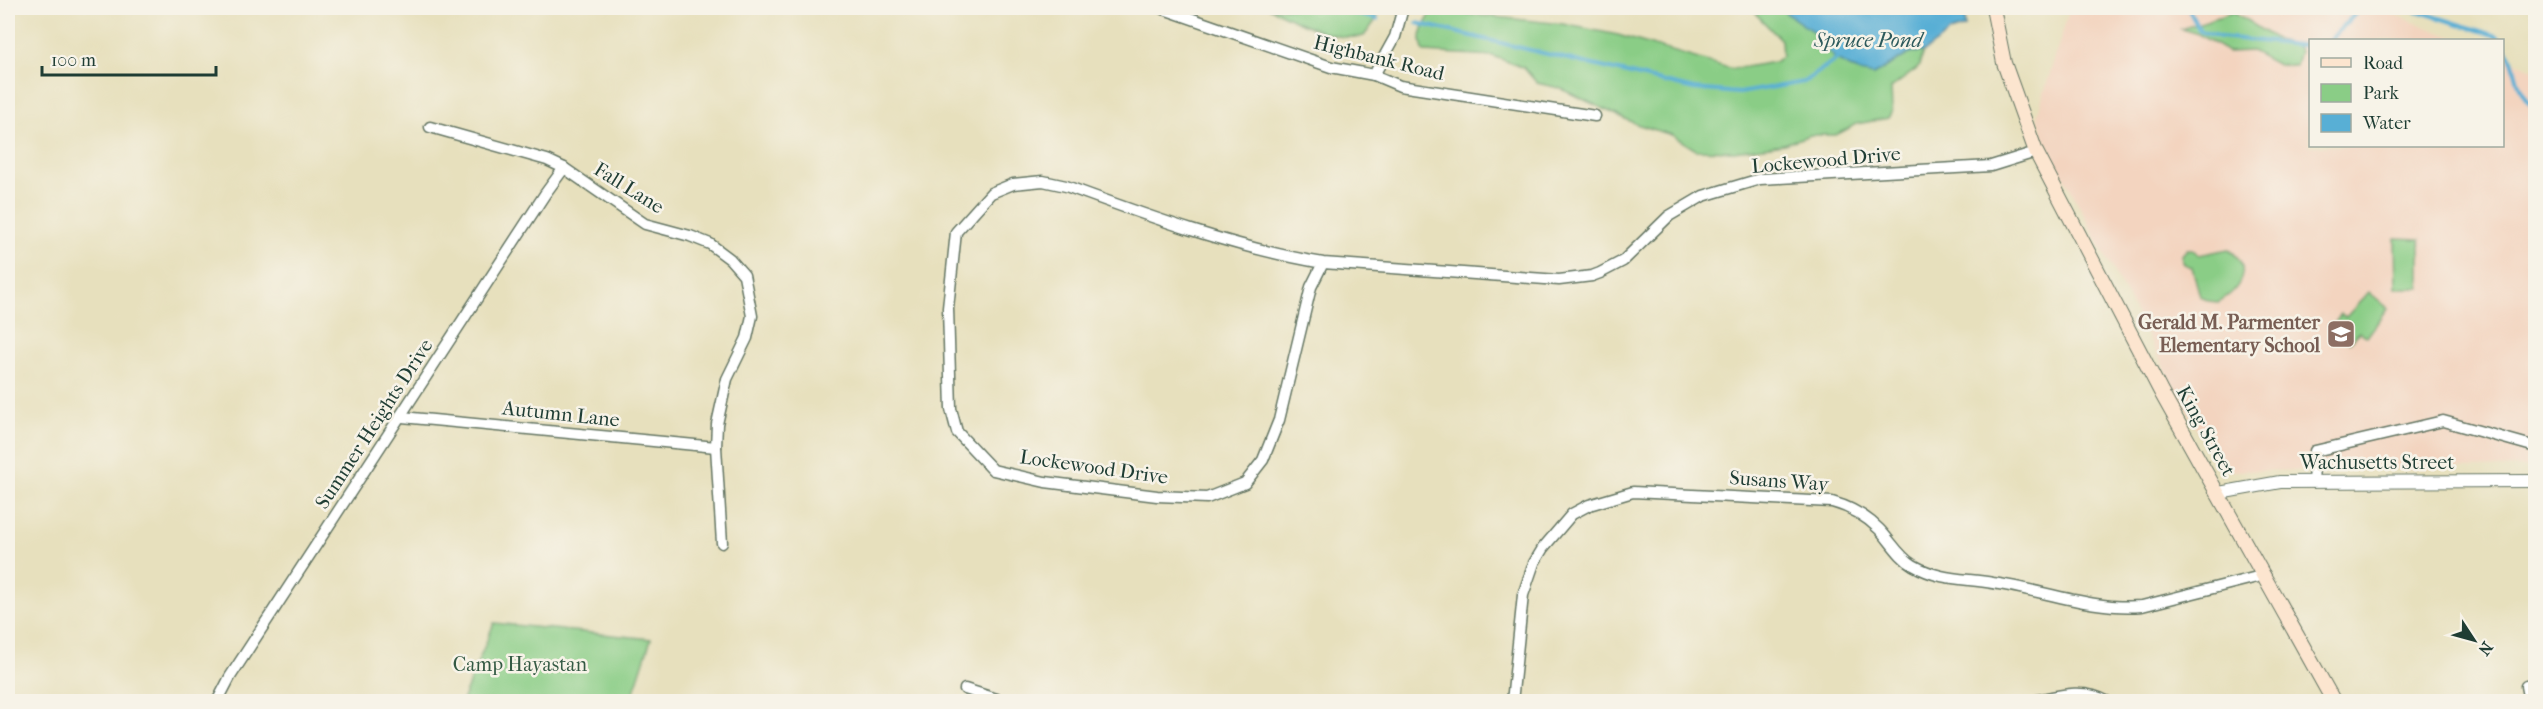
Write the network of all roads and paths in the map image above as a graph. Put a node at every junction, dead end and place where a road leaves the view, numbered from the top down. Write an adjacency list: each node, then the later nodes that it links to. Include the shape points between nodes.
1 (1161, 8): 4 (street, Highbank Road, via 1331,67)
2 (1403, 8): 4 (street, via 1395,37)
3 (1993, 8): 7 (main road, King Street, via 2004,63)
4 (1374, 75): 5 (street, Highbank Road, via 1411,88)
5 (1595, 116)
6 (430, 127): 8 (street, Fall Lane)
7 (2036, 152): 9 (street, Lockewood Drive, via 1990,166 1760,179 1703,196 1669,216 1623,261 1592,276 1558,280); 15 (main road, King Street, via 2162,394)
8 (564, 168): 10 (street, Summer Heights Drive); 11 (street, Fall Lane, via 645,224 710,244 744,275 752,316 747,338 721,398)
9 (1323, 263): 9 (street, Lockewood Drive, via 1222,240 1043,181 1013,184 992,193 956,232 948,308 951,409 957,432 993,470 1045,482 1207,498 1245,483 1263,460 1279,420 1311,287)
10 (402, 417): 11 (street, Autumn Lane); 21 (street, Summer Heights Drive)
11 (716, 447): 16 (street, Fall Lane)
12 (2535, 447): 14 (street, via 2443,420 2315,451)
13 (2535, 481): 14 (street, Wachusetts Street)
14 (2313, 482): 15 (street, Wachusetts Street, via 2271,483)
15 (2219, 494): 17 (main road, King Street)
16 (722, 543)
17 (2265, 575): 23 (street, Susans Way, via 2122,608 1992,583 1949,580 1926,572 1910,564 1859,513 1832,502 1633,492 1589,504 1572,514 1534,563 1523,595); 26 (main road, King Street)
18 (2535, 685): 20 (street, via 2526,686)
19 (965, 689): 22 (street)
20 (2529, 701)
21 (217, 702)
22 (1006, 702)
23 (1512, 702)
24 (2030, 702): 25 (street, via 2065,693 2088,693)
25 (2108, 702)
26 (2334, 702)

